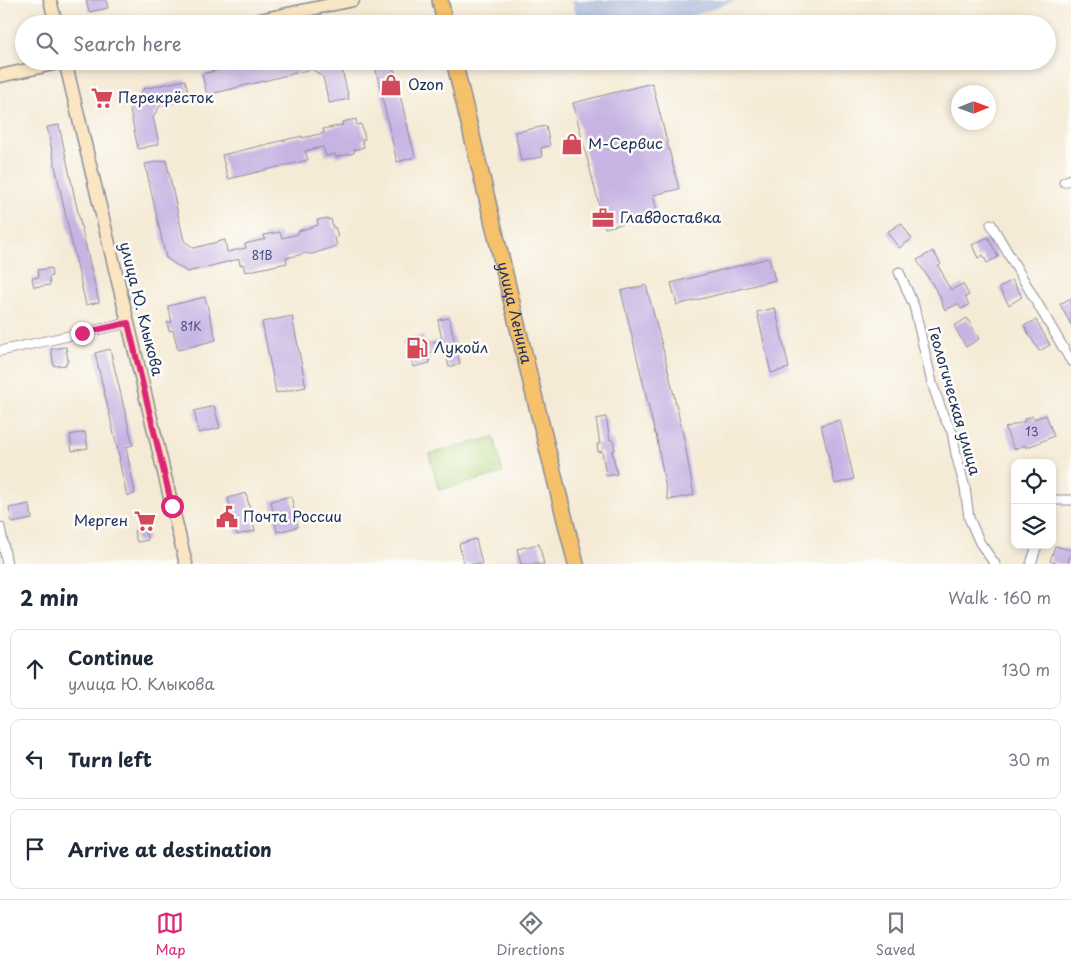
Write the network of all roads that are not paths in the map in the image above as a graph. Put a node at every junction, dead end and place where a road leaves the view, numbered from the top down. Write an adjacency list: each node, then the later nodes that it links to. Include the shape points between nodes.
1 (50, 0): 4 (main road)
2 (353, 0): 5 (main road)
3 (440, 0): 6 (main road)
4 (54, 15)
5 (284, 15)
6 (443, 15)
7 (26, 70): 10 (main road)
8 (68, 70): 13 (main road, улица Ю. Клыкова)
9 (456, 70): 22 (main road, улица Ленина)
10 (0, 76)
11 (992, 224): 15 (street)
12 (899, 272): 23 (street, Геологическая улица, via 914,306 932,383 952,432 969,518 980,543)
13 (128, 323): 14 (street); 21 (main road, улица Ю. Клыкова)
14 (0, 351)
15 (1071, 361)
16 (1056, 500): 17 (street)
17 (1071, 500)
18 (0, 527): 20 (street)
19 (1036, 549): 24 (street)
20 (7, 564)
21 (186, 564)
22 (576, 564)
23 (995, 564)
24 (1031, 564)

